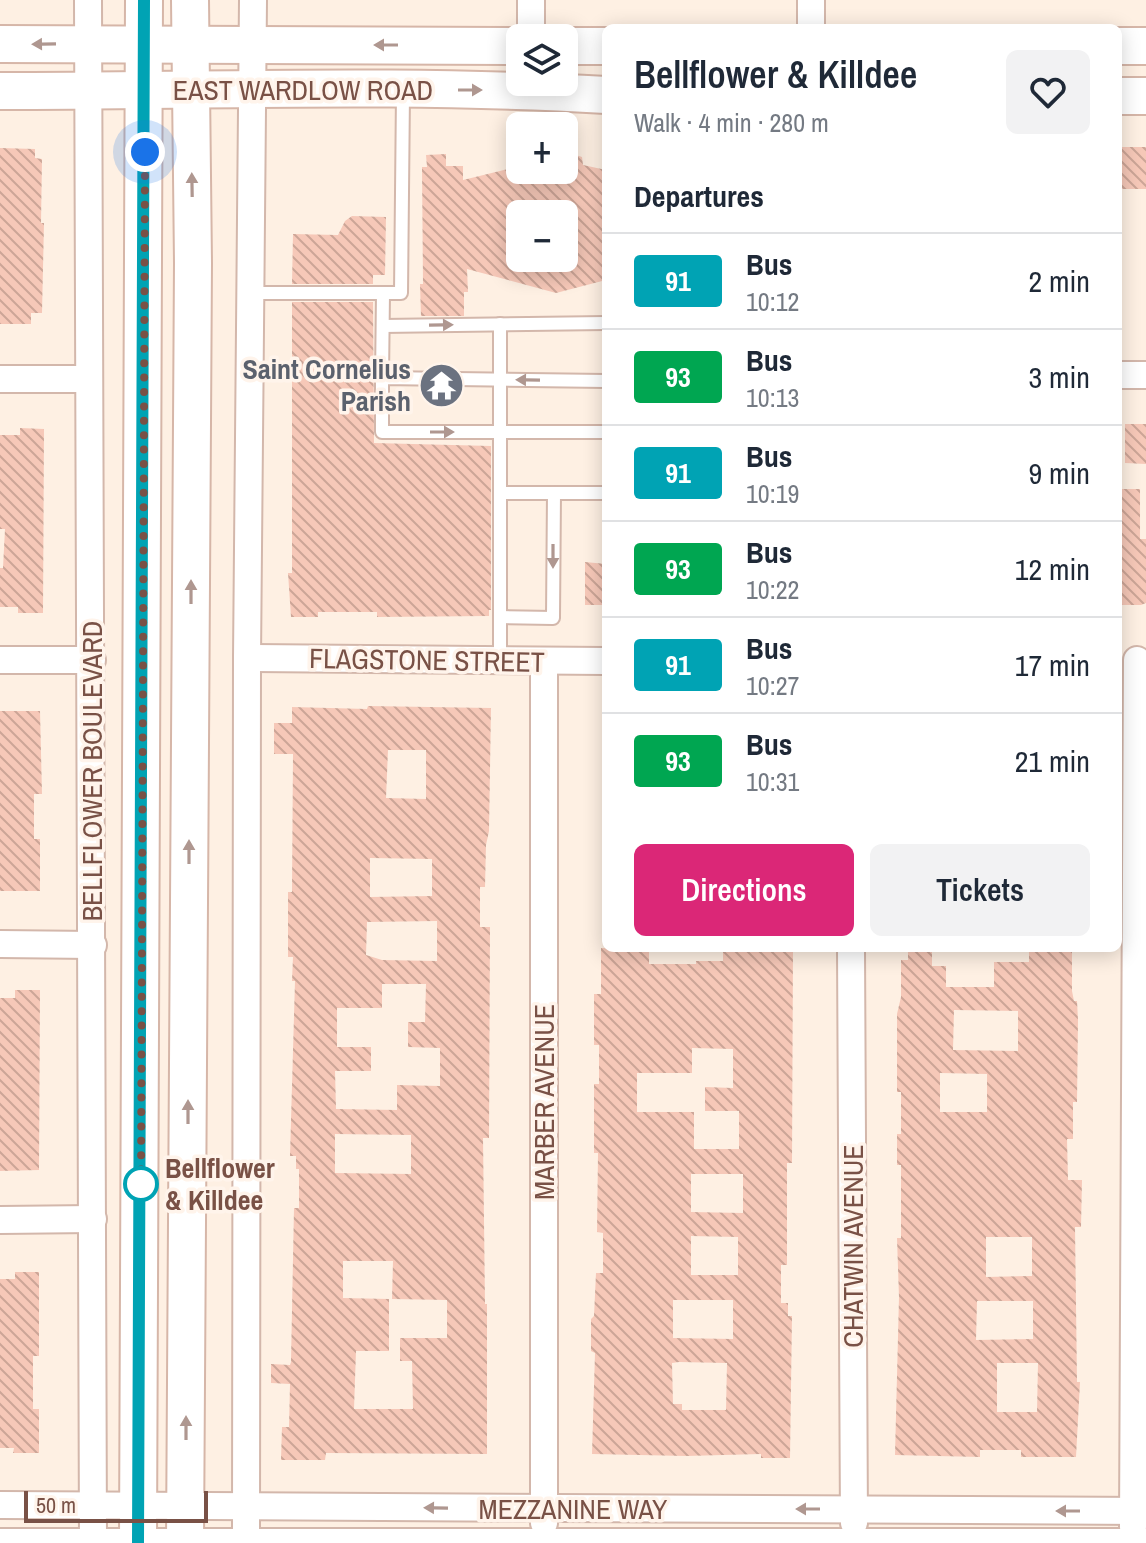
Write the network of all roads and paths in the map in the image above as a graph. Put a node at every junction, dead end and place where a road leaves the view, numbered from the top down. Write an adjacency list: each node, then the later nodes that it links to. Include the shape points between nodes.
1 (88, 0): 9 (street, BELLFLOWER BOULEVARD)
2 (144, 0): 10 (main road, BELLFLOWER BOULEVARD)
3 (190, 0): 11 (main road)
4 (253, 0): 13 (street)
5 (531, 0): 7 (street)
6 (811, 0): 8 (street)
7 (531, 24)
8 (811, 24)
9 (88, 43): 10 (main road, EAST WARDLOW ROAD); 12 (main road, EAST WARDLOW ROAD, one-way to 12); 24 (street, BELLFLOWER BOULEVARD)
10 (144, 43): 11 (main road, EAST WARDLOW ROAD); 25 (main road, BELLFLOWER BOULEVARD)
11 (190, 43): 13 (main road, EAST WARDLOW ROAD); 21 (main road)
12 (0, 44)
13 (253, 44): 14 (main road, EAST WARDLOW ROAD, one-way to 13); 20 (street)
14 (506, 46)
15 (578, 46): 16 (main road)
16 (602, 46)
17 (1122, 46): 18 (main road)
18 (1146, 46)
19 (506, 87): 22 (main road, EAST WARDLOW ROAD, one-way to 19)
20 (252, 88): 21 (main road, EAST WARDLOW ROAD); 22 (main road, EAST WARDLOW ROAD); 30 (street)
21 (191, 90): 25 (main road, EAST WARDLOW ROAD); 63 (main road, one-way to 21)
22 (403, 90): 31 (lane, via 401,293)
23 (0, 91): 24 (main road, EAST WARDLOW ROAD)
24 (89, 91): 25 (main road, EAST WARDLOW ROAD); 39 (street, BELLFLOWER BOULEVARD)
25 (145, 91): 62 (main road, BELLFLOWER BOULEVARD)
26 (578, 92): 27 (main road, EAST WARDLOW ROAD)
27 (602, 95)
28 (1122, 96): 29 (main road)
29 (1146, 96)
30 (250, 293): 31 (lane); 48 (street)
31 (383, 293): 34 (lane)
32 (602, 323): 33 (lane)
33 (500, 324): 34 (lane, one-way to 33); 40 (lane)
34 (383, 326): 37 (lane)
35 (1122, 375): 36 (street)
36 (1146, 375)
37 (382, 378): 40 (lane); 42 (lane, one-way to 42, via 382,432)
38 (0, 379): 39 (street)
39 (88, 379): 50 (street, BELLFLOWER BOULEVARD)
40 (499, 379): 41 (lane, one-way to 40); 42 (lane)
41 (602, 381)
42 (499, 432): 43 (lane); 44 (lane)
43 (602, 432)
44 (500, 493): 45 (lane); 47 (lane)
45 (554, 493): 46 (lane); 47 (lane, one-way to 47, via 553,618)
46 (602, 493)
47 (500, 617): 52 (lane)
48 (247, 658): 52 (street, FLAGSTONE STREET); 64 (street)
49 (0, 660): 50 (street)
50 (92, 660): 56 (street, BELLFLOWER BOULEVARD)
51 (1134, 660): 67 (street)
52 (500, 661): 54 (street, FLAGSTONE STREET)
53 (602, 661): 54 (street, FLAGSTONE STREET)
54 (544, 662): 65 (street, MARBER AVENUE)
55 (0, 944): 56 (street)
56 (93, 945): 58 (street, BELLFLOWER BOULEVARD)
57 (851, 952): 66 (street, CHATWIN AVENUE)
58 (93, 1219): 59 (street); 61 (street, BELLFLOWER BOULEVARD)
59 (0, 1220)
60 (0, 1505): 61 (street, MEZZANINE WAY)
61 (93, 1506): 62 (street, MEZZANINE WAY); 69 (street, BELLFLOWER BOULEVARD)
62 (138, 1506): 63 (street, MEZZANINE WAY); 70 (main road, BELLFLOWER BOULEVARD)
63 (185, 1506): 64 (street, MEZZANINE WAY); 71 (main road)
64 (247, 1506): 65 (street, MEZZANINE WAY, one-way to 64); 72 (street)
65 (544, 1509): 66 (street, MEZZANINE WAY, one-way to 65); 73 (street, MARBER AVENUE)
66 (854, 1509): 67 (street, MEZZANINE WAY, one-way to 66); 74 (street, CHATWIN AVENUE)
67 (1140, 1511): 75 (street)
68 (0, 1542): 69 (street, MEZZANINE WAY)
69 (93, 1542): 70 (street, MEZZANINE WAY)
70 (138, 1542): 71 (street, MEZZANINE WAY)
71 (185, 1542): 72 (street, MEZZANINE WAY)
72 (246, 1542): 73 (street, MEZZANINE WAY)
73 (544, 1542): 74 (street, MEZZANINE WAY)
74 (854, 1542): 75 (street, MEZZANINE WAY)
75 (1137, 1542)

